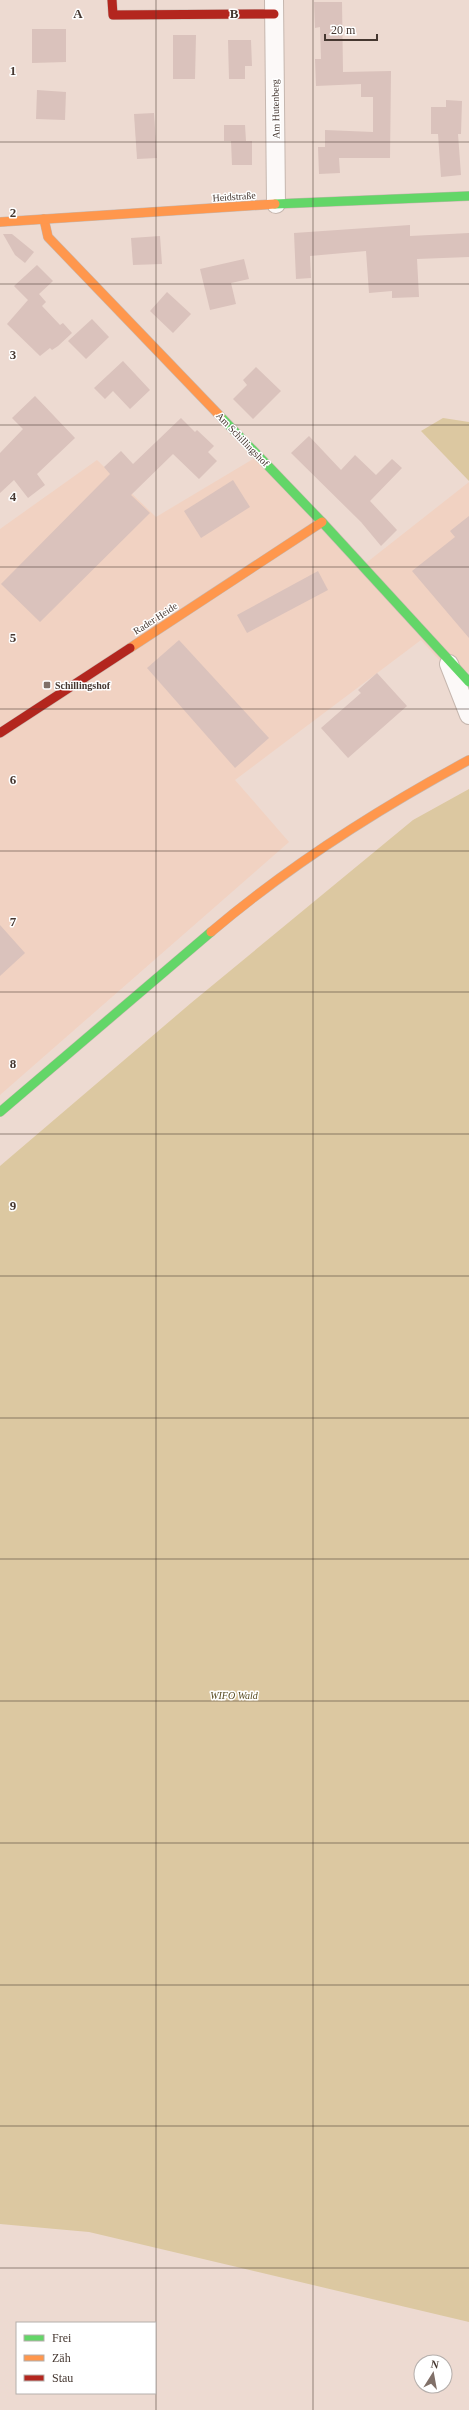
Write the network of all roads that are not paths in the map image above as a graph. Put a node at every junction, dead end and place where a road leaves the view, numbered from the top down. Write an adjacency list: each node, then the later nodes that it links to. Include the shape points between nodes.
1 (112, 0): 2 (street, Am Hutenberg, via 113,15)
2 (274, 7): 4 (street, Am Hutenberg)
3 (469, 196): 4 (street, Heidstraße)
4 (276, 204): 5 (street, Heidstraße)
5 (44, 219): 6 (street, Heidstraße); 7 (street, Am Schillingshof, via 48,237)
6 (0, 222)
7 (322, 522): 8 (street, Am Schillingshof); 11 (street, Rader Heide)
8 (446, 658): 9 (street, Am Schillingshof); 10 (street, Am Schillingshof)
9 (469, 682)
10 (469, 715)
11 (0, 733)
12 (469, 760): 13 (street, via 404,794 325,845 225,920)
13 (0, 1112)

